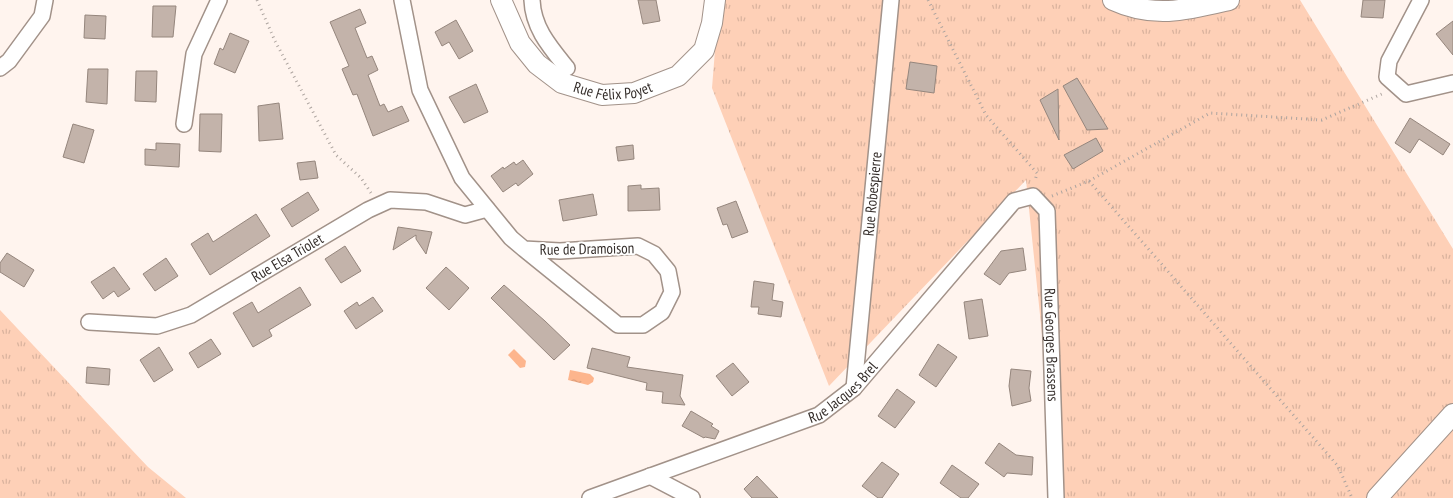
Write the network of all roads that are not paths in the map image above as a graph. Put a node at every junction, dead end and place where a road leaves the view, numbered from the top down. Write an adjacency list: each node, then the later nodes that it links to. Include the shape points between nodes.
1 (45, 0): 11 (street, via 42,16)
2 (220, 0): 14 (street, via 194,54)
3 (402, 0): 16 (street, Rue de Dramoison, via 420,90 462,178)
4 (500, 0): 6 (street, Rue Félix Poyet, via 520,43 537,64 562,83 602,95 634,93 678,76 704,50)
5 (532, 0): 12 (street, via 532,12 544,40)
6 (715, 0)
7 (891, 0): 19 (street, Rue Robespierre)
8 (1114, 0): 9 (street, via 1132,9 1168,13)
9 (1229, 0)
10 (1421, 0): 13 (street, via 1390,61 1387,77 1406,94)
11 (0, 68)
12 (567, 68)
13 (1453, 83)
14 (184, 124)
15 (1033, 196): 19 (street, Rue Jacques Brel, via 1014,201); 24 (street, Rue Georges Brassens, via 1047,211)
16 (487, 209): 17 (street, Rue de Dramoison, via 510,238); 18 (street, Rue Elsa Triolet, via 464,215 426,202 390,200 192,315 157,326)
17 (524, 249): 17 (street, Rue de Dramoison, via 618,325 643,325 662,312 672,292 668,271 654,254 638,246 560,251)
18 (89, 322)
19 (854, 388): 21 (street, Rue Jacques Brel, via 819,415)
20 (1453, 414): 25 (street)
21 (650, 476): 22 (street, Rue Jacques Brel); 23 (street)
22 (590, 498)
23 (692, 498)
24 (1056, 498)
25 (1377, 498)

